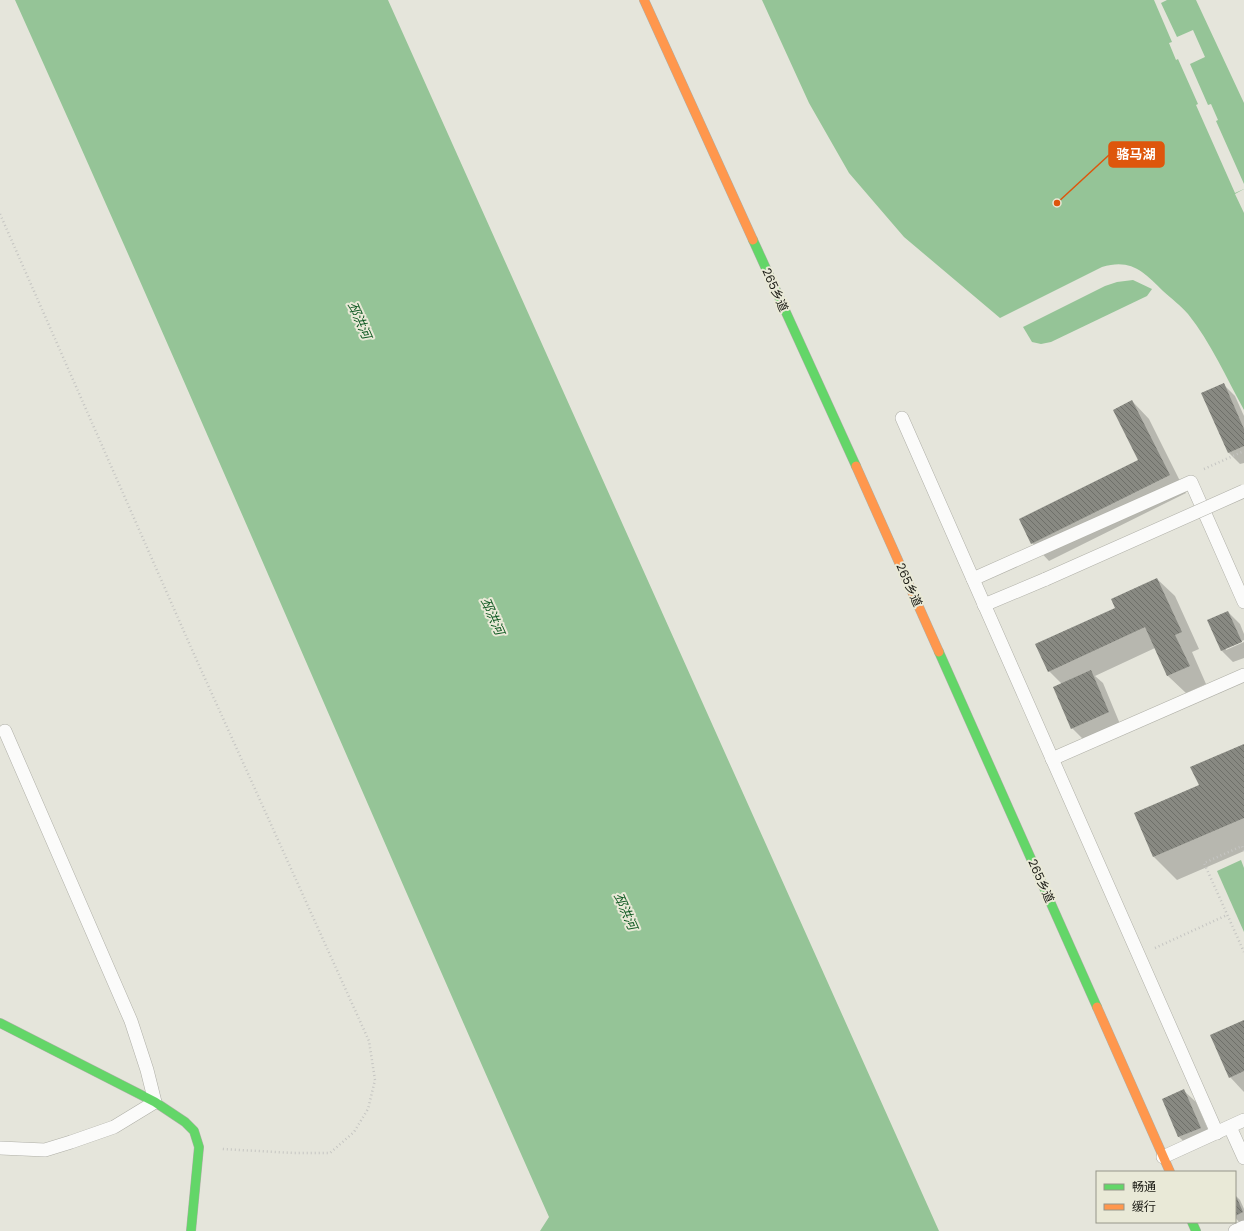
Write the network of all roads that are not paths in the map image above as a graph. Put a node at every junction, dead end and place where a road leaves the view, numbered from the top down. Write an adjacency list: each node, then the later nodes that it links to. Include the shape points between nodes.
1 (644, 0): 16 (street, 265乡道, via 911,588)
2 (902, 418): 4 (lane)
3 (1244, 491): 6 (lane, bridge)
4 (973, 579): 5 (lane, via 1191,482); 6 (lane)
5 (1244, 602)
6 (984, 605): 9 (lane)
7 (1244, 675): 9 (lane)
8 (5, 731): 11 (lane, via 130,1021)
9 (1052, 759): 14 (lane)
10 (0, 1023): 11 (street)
11 (155, 1102): 15 (lane, via 114,1127 45,1150); 20 (street, via 194,1131 199,1147)
12 (1244, 1120): 13 (lane)
13 (1230, 1127): 14 (lane); 17 (lane)
14 (1216, 1133): 16 (lane)
15 (0, 1148)
16 (1163, 1157): 18 (street, 265乡道)
17 (1244, 1158)
18 (1170, 1171)
19 (1244, 1227): 21 (lane)
20 (191, 1231)
21 (1236, 1231)

